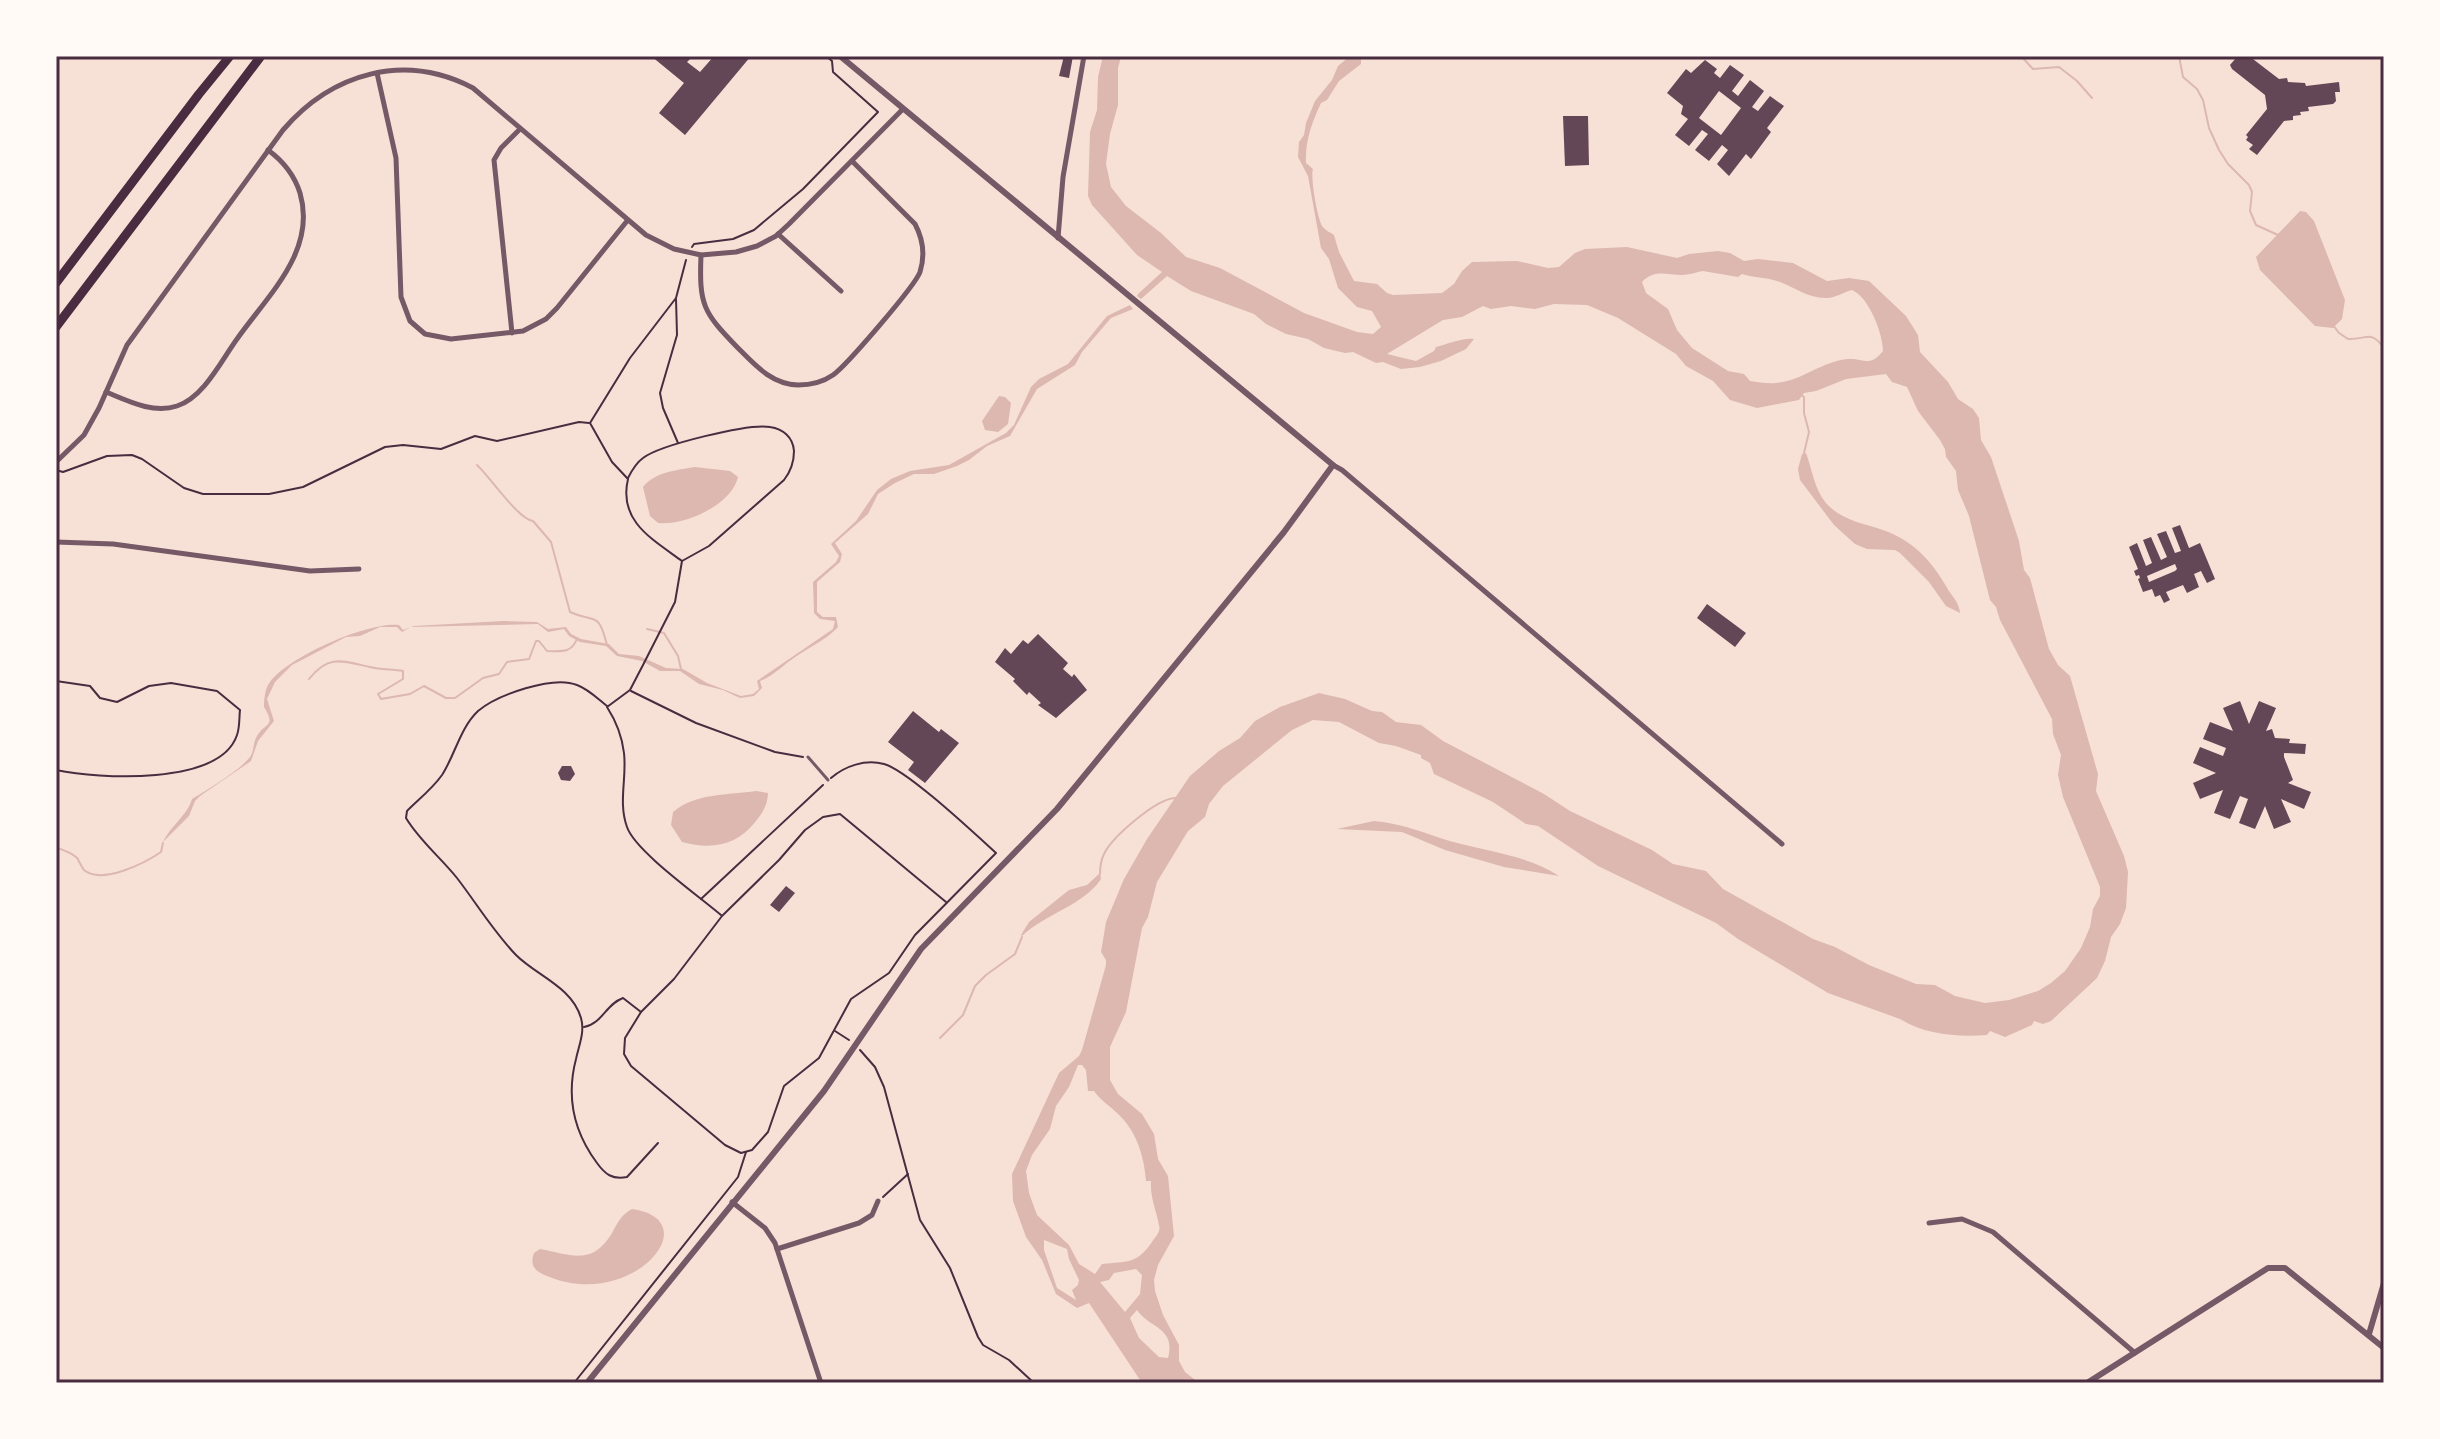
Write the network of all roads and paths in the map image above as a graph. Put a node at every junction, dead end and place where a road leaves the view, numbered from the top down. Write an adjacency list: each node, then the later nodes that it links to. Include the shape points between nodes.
1 (230, 56): 16 (highway)
2 (261, 56): 19 (highway)
3 (826, 56): 14 (path, via 833,72 878,112 803,189 754,230 694,244)
4 (840, 56): 7 (street)
5 (1084, 56): 13 (street)
6 (377, 73): 8 (street, via 416,70 446,76 473,88); 9 (street, via 320,95 297,113); 20 (street, via 398,168 401,297 407,316 425,334 444,339)
7 (902, 110): 10 (street); 13 (street)
8 (520, 129): 11 (street); 20 (street, via 494,160)
9 (268, 150): 21 (street, via 127,345); 21 (street, via 286,166 301,199 303,235 291,265 187,402 149,408)
10 (852, 161): 12 (street); 15 (street, via 915,224 922,258 914,285 831,377 791,384 775,380 755,364 707,314 700,294)
11 (627, 221): 14 (street, via 662,244); 20 (street, via 546,319)
12 (778, 234): 15 (street, via 745,250); 17 (street)
13 (1058, 239): 25 (street)
14 (689, 253): 15 (street); 18 (path)
15 (701, 255)
16 (56, 283)
17 (841, 291)
18 (676, 298): 22 (path); 23 (path, via 677,335 660,393)
19 (56, 327)
20 (512, 333)
21 (106, 392): 24 (street, via 84,435)
22 (590, 423): 26 (path, via 497,441 475,436 441,449 385,447 303,487 269,494 203,494 132,455); 27 (path)
23 (679, 444): 27 (path, via 642,459); 29 (path, via 766,426 788,435 794,447 784,480 709,546)
24 (56, 462)
25 (1333, 465): 37 (street); 44 (street, via 1057,809 921,949)
26 (56, 470)
27 (628, 479): 29 (path, via 626,501 632,520)
28 (56, 542): 30 (street, via 113,544 310,571)
29 (682, 561): 32 (path, via 671,609)
30 (359, 569)
31 (56, 681): 35 (path, via 90,686 100,698 117,702 149,686 171,683 217,691 240,710 237,736 215,761 160,775)
32 (630, 690): 33 (path); 34 (path, via 683,718 775,752)
33 (607, 707): 38 (path, via 624,753 624,814 631,836); 42 (path, via 575,683 555,682 487,705 468,723 441,777 406,818 518,957 574,1002)
34 (808, 757): 36 (lane)
35 (56, 770)
36 (828, 780): 38 (path); 39 (path, via 852,766 887,765 996,853)
37 (1782, 844)
38 (701, 899): 40 (path)
39 (946, 902): 40 (path, via 840,814 833,814 805,830); 43 (path, via 889,973 851,999)
40 (722, 916): 41 (path)
41 (641, 1012): 42 (path, via 623,998); 46 (path, via 625,1038 624,1054 631,1066 725,1145)
42 (583, 1027): 45 (path, via 572,1096 576,1126 590,1153 606,1174 623,1178)
43 (834, 1030): 44 (path); 46 (path, via 819,1058 784,1086 768,1132)
44 (857, 1046): 47 (path, via 884,1087); 49 (street)
45 (658, 1143)
46 (746, 1152): 56 (path, via 738,1177)
47 (908, 1174): 48 (path); 59 (path, via 920,1220 950,1268 978,1337)
48 (878, 1201): 51 (street, via 872,1215 859,1223)
49 (732, 1202): 51 (street, via 765,1228); 57 (street)
50 (1929, 1223): 55 (street, via 1962,1219 1993,1232)
51 (777, 1249): 58 (street)
52 (2384, 1283): 53 (street)
53 (2369, 1334): 54 (street); 55 (street, via 2285,1268 2268,1268)
54 (2384, 1348)
55 (2136, 1353): 60 (street)
56 (574, 1383)
57 (587, 1383)
58 (821, 1383)
59 (1034, 1383)
60 (2087, 1383)

